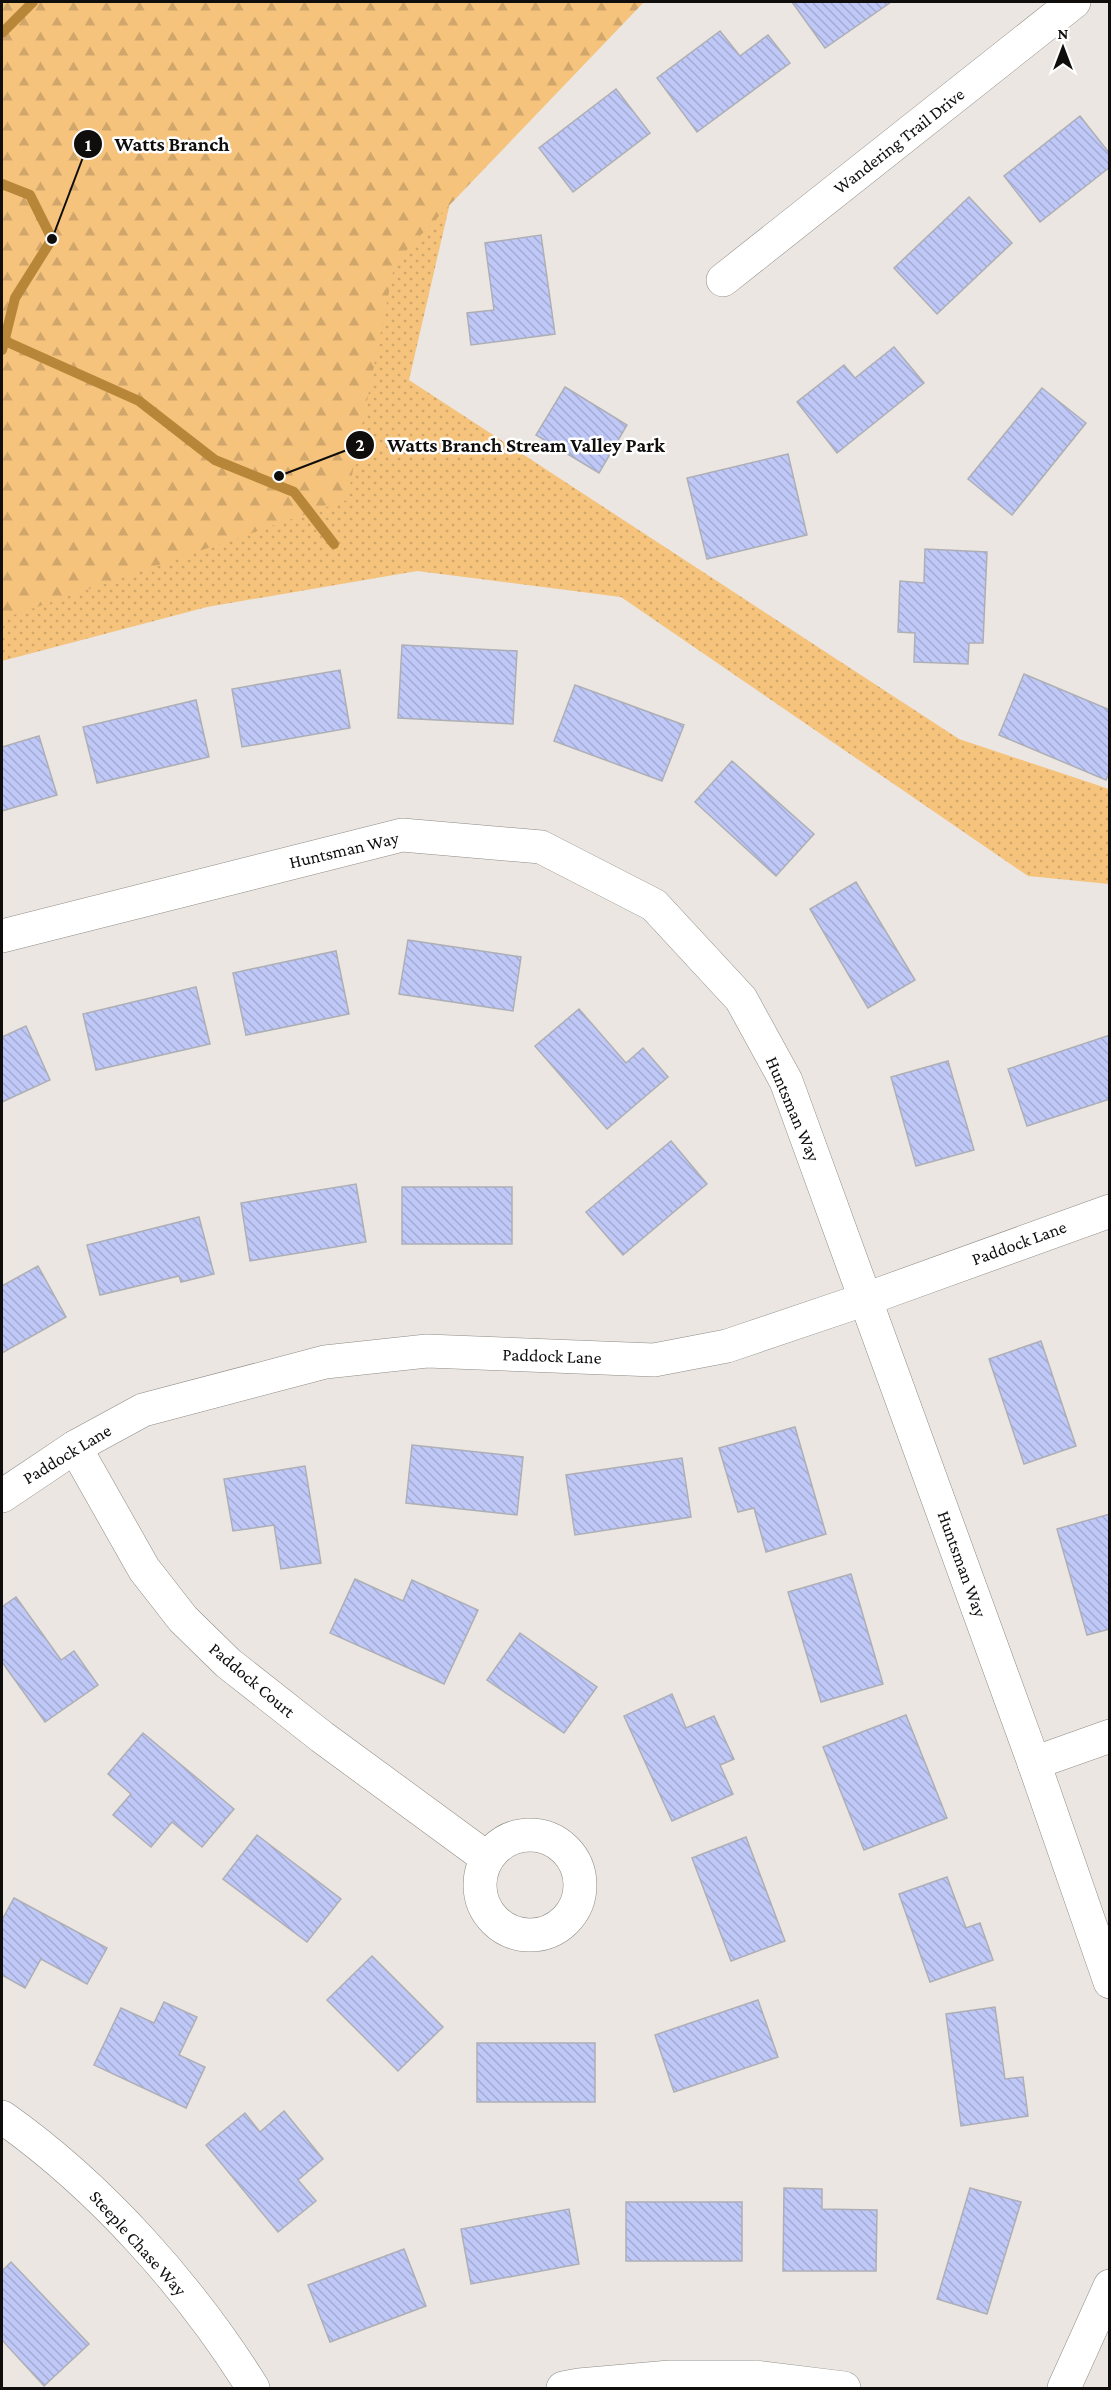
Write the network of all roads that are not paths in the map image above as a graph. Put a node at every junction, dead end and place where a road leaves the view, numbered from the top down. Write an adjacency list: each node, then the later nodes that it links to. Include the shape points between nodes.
1 (1074, 2): 2 (street, Wandering Trail Drive)
2 (723, 280)
3 (2, 936): 5 (street, Huntsman Way, via 402,835 541,847 654,905 741,999 786,1081)
4 (1110, 1211): 5 (street, Paddock Lane)
5 (866, 1299): 6 (street, Paddock Lane, via 727,1346 654,1360 427,1351 325,1362 143,1410); 9 (street, Huntsman Way)
6 (75, 1447): 7 (street, Paddock Lane); 10 (street, Paddock Court, via 144,1569 191,1627 256,1685)
7 (2, 1496)
8 (1110, 1736): 9 (street)
9 (1034, 1763): 11 (street, Huntsman Way)
10 (487, 1858)
11 (1110, 1982)
12 (2, 2118): 14 (street, Steeple Chase Way, via 91,2190 153,2253)
13 (1110, 2286): 17 (street)
14 (253, 2388)
15 (563, 2388): 16 (street, via 670,2377 755,2377)
16 (844, 2388)
17 (1064, 2388)

